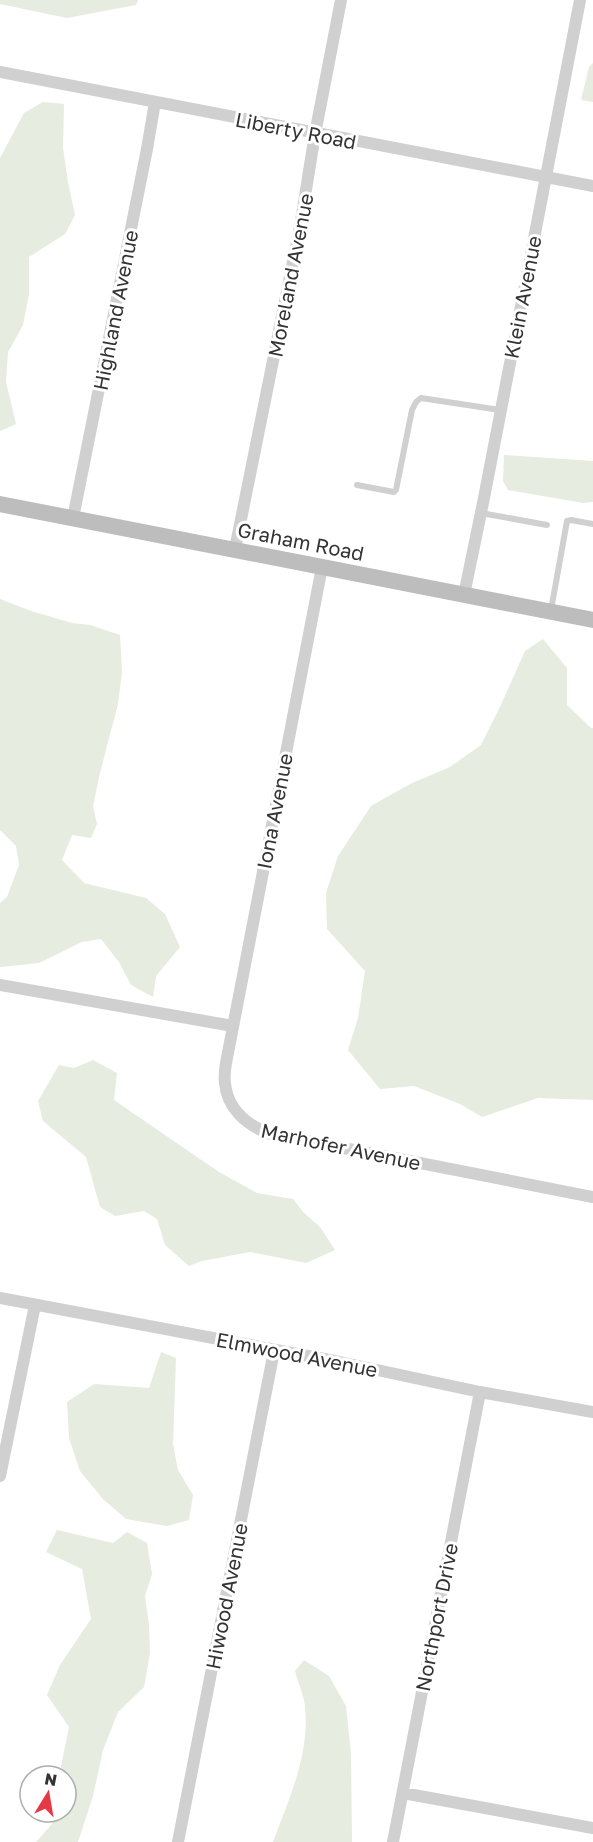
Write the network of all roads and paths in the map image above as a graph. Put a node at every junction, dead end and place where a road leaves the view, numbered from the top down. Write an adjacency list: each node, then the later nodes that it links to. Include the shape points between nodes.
1 (341, 0): 5 (street, Moreland Avenue)
2 (580, 0): 6 (street, Klein Avenue)
3 (0, 72): 4 (street, Liberty Road)
4 (154, 102): 5 (street, Liberty Road); 12 (street, Highland Avenue)
5 (315, 134): 6 (street, Liberty Road); 15 (street, Moreland Avenue)
6 (546, 177): 7 (street, Liberty Road); 8 (street, Klein Avenue)
7 (593, 186)
8 (500, 410): 9 (lane, via 421,398 412,410 394,492); 11 (street, Klein Avenue)
9 (357, 485)
10 (0, 504): 12 (main road, Graham Road)
11 (481, 513): 14 (lane); 17 (street, Klein Avenue)
12 (73, 518): 15 (main road, Graham Road)
13 (593, 524): 18 (lane, via 567,521)
14 (547, 525)
15 (235, 549): 16 (main road, Graham Road)
16 (322, 567): 17 (main road, Graham Road); 21 (street, Iona Avenue)
17 (464, 595): 18 (main road, Graham Road)
18 (551, 611): 19 (main road, Graham Road)
19 (593, 620)
20 (0, 985): 21 (street)
21 (232, 1026): 22 (street, Marhofer Avenue, via 225,1083 239,1116 252,1126 267,1133)
22 (593, 1197)
23 (0, 1298): 24 (street, Elmwood Avenue)
24 (35, 1305): 25 (street, Elmwood Avenue); 28 (street)
25 (273, 1351): 26 (street, Elmwood Avenue); 31 (street, Hiwood Avenue)
26 (480, 1392): 27 (street, Elmwood Avenue); 29 (street, Northport Drive)
27 (593, 1412)
28 (0, 1476)
29 (403, 1793): 30 (street); 32 (street, Northport Drive)
30 (593, 1828)
31 (178, 1842)
32 (393, 1842)

